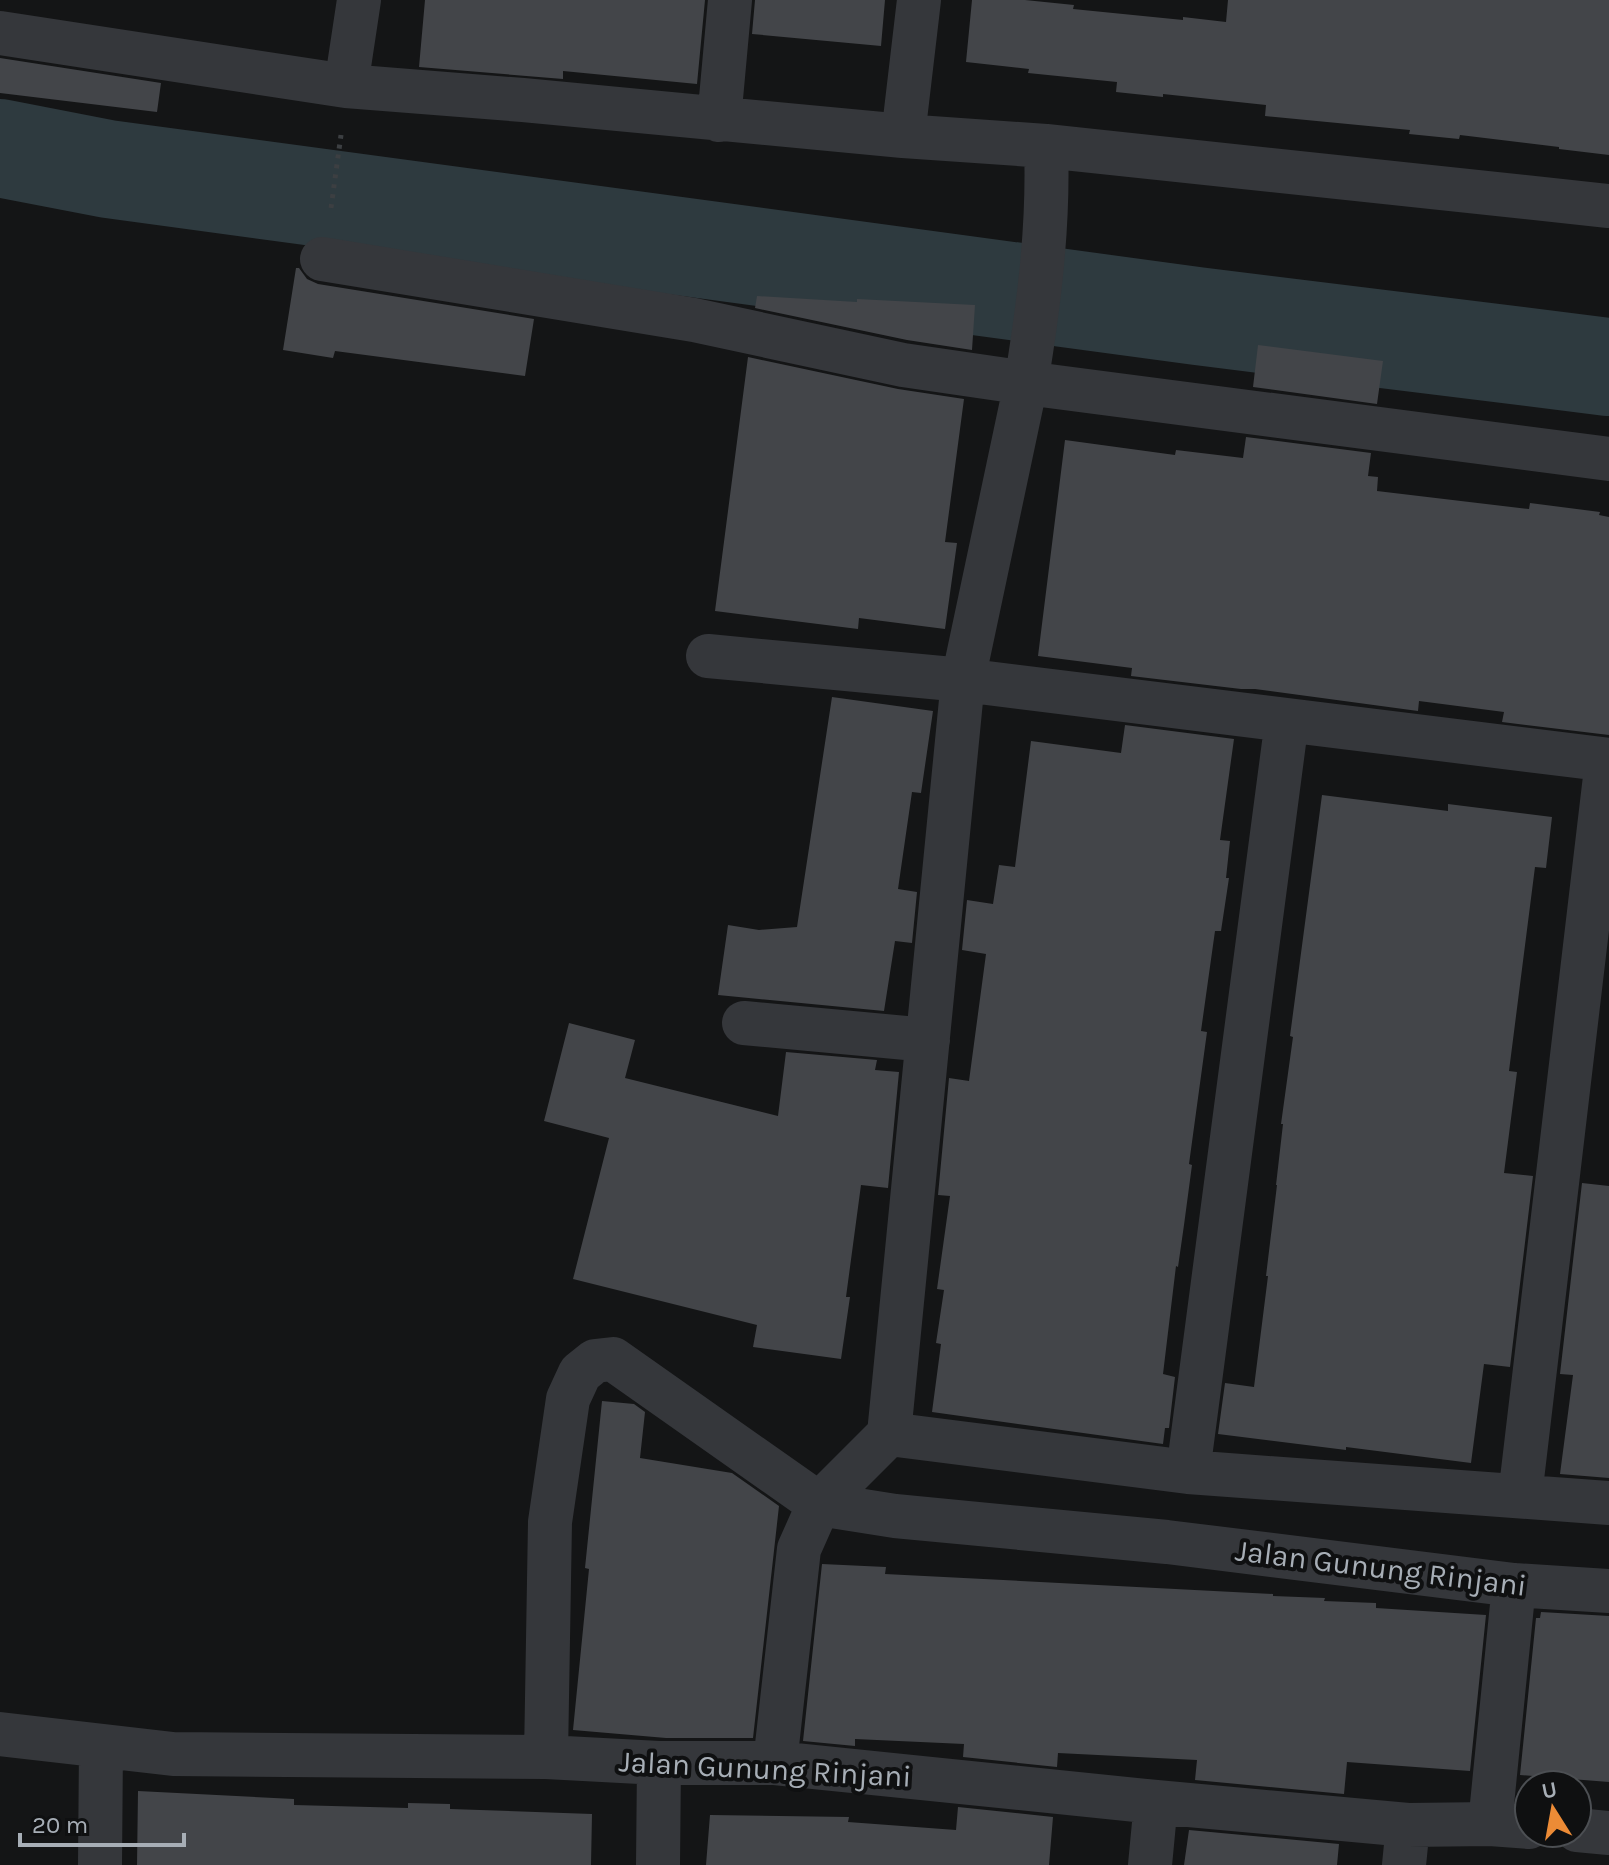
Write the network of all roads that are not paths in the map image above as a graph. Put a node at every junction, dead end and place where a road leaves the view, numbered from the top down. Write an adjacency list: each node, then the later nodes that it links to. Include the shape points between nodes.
1 (359, 0): 5 (street)
2 (730, 0): 6 (street)
3 (919, 0): 7 (street)
4 (0, 33): 5 (street)
5 (346, 86): 6 (street)
6 (719, 120): 7 (street)
7 (903, 136): 8 (street)
8 (1046, 146): 9 (street); 11 (street, via 1048,192)
9 (1609, 206)
10 (326, 240): 11 (street, via 903,365)
11 (1026, 383): 12 (street); 14 (street)
12 (1609, 459)
13 (708, 656): 14 (street)
14 (963, 680): 15 (street); 18 (street)
15 (1287, 720): 16 (street); 20 (street)
16 (1608, 760): 21 (street)
17 (744, 1023): 18 (street)
18 (928, 1040): 19 (street)
19 (889, 1434): 20 (street); 23 (street)
20 (1188, 1472): 21 (street)
21 (1520, 1496): 22 (street)
22 (1609, 1503)
23 (819, 1504): 24 (street, Jalan Gunung Rinjani); 28 (street, via 613,1359 595,1361 580,1373 568,1399 550,1522); 30 (street, via 799,1549)
24 (1514, 1585): 25 (street, Jalan Gunung Rinjani); 32 (street)
25 (1609, 1591)
26 (0, 1734): 27 (street, Jalan Gunung Rinjani)
27 (101, 1746): 28 (street, Jalan Gunung Rinjani, via 173,1754); 34 (street)
28 (546, 1757): 29 (street, Jalan Gunung Rinjani)
29 (659, 1763): 30 (street, Jalan Gunung Rinjani); 35 (street)
30 (775, 1763): 31 (street, Jalan Gunung Rinjani)
31 (1156, 1802): 33 (street, Jalan Gunung Rinjani); 36 (street)
32 (1510, 1825): 33 (street, Jalan Gunung Rinjani)
33 (1406, 1845)
34 (100, 1865)
35 (658, 1865)
36 (1150, 1865)

